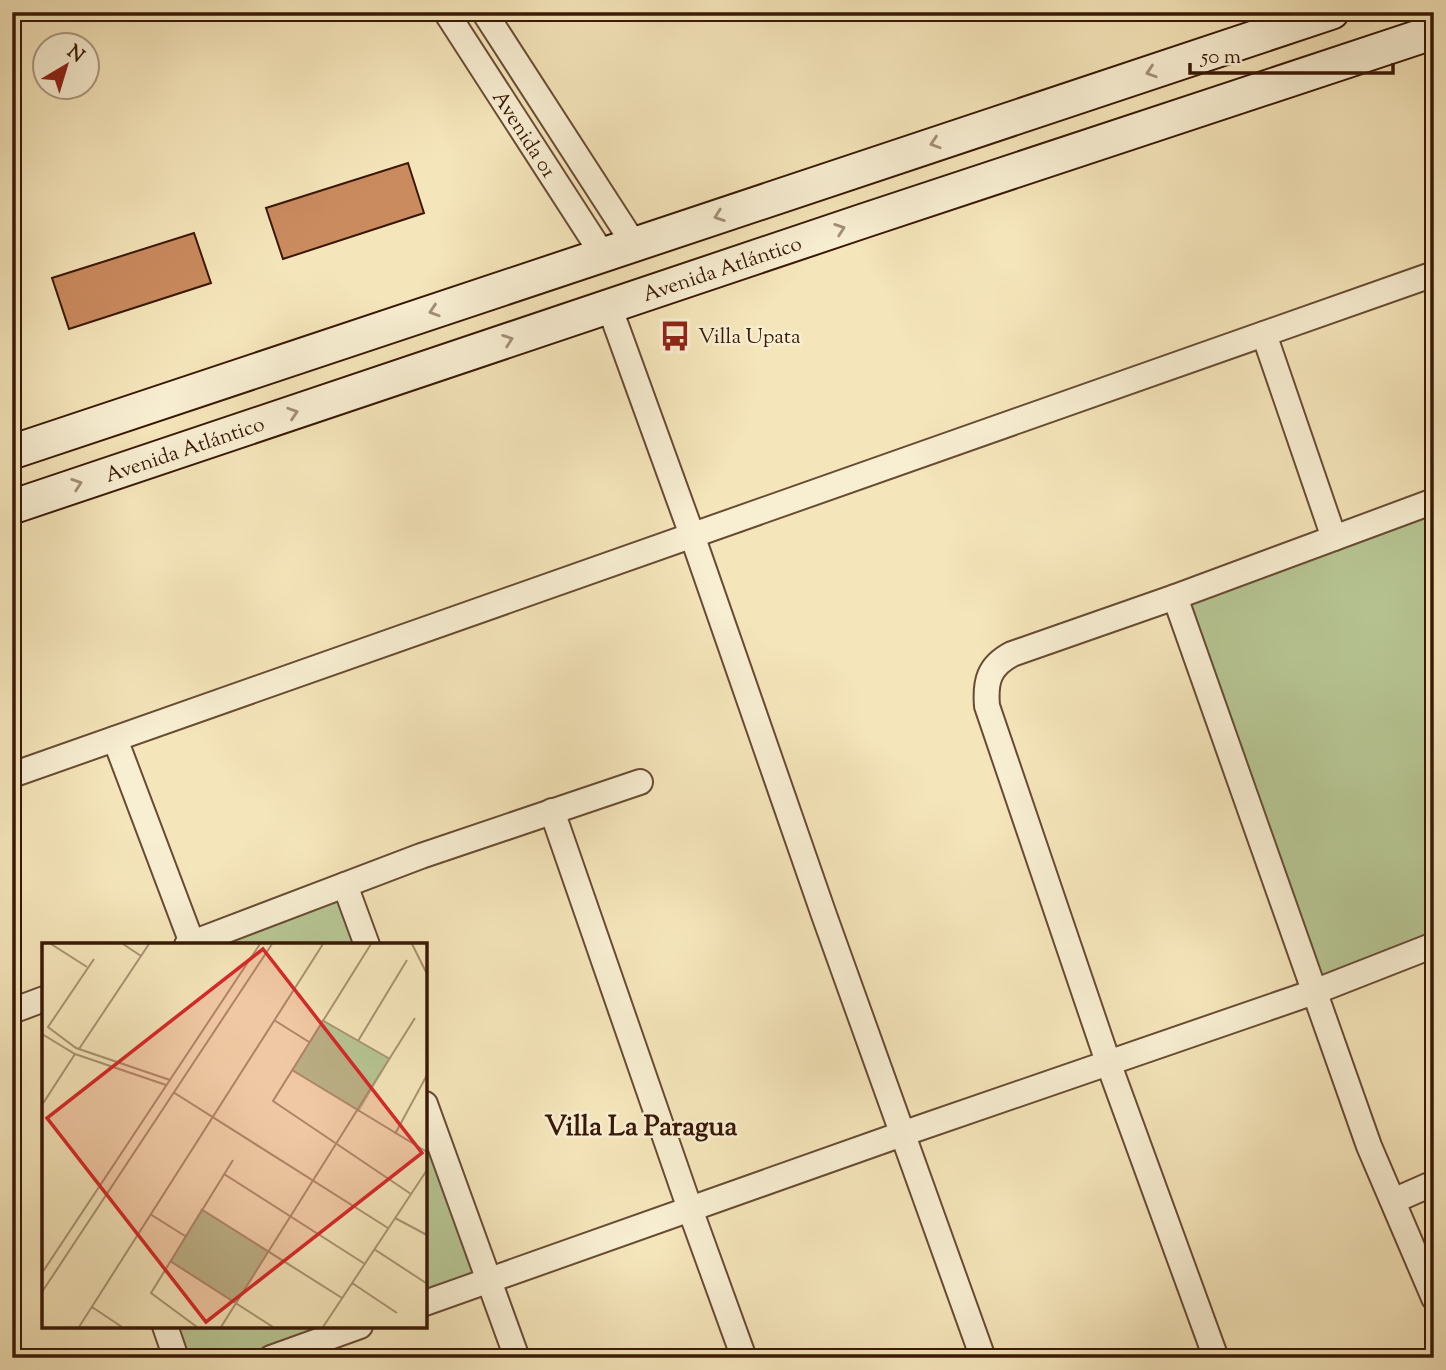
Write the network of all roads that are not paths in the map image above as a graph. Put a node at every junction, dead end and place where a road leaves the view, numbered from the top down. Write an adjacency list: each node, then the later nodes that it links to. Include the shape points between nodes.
1 (446, 12): 6 (street, Avenida 01)
2 (484, 12): 5 (street, Avenida 01)
3 (1332, 12): 5 (street, one-way to 5)
4 (1434, 32): 8 (street, Avenida Atlántico, one-way to 4)
5 (634, 244): 6 (street)
6 (603, 255): 10 (street, one-way to 10)
7 (1434, 274): 9 (street)
8 (609, 306): 12 (street, Avenida Atlántico, one-way to 8); 13 (street)
9 (1264, 334): 13 (street); 14 (street)
10 (12, 452)
11 (1434, 501): 14 (street)
12 (12, 507)
13 (692, 535): 16 (street); 30 (street)
14 (1334, 538): 15 (street)
15 (1175, 597): 25 (street); 28 (street, via 1012,654 993,668 986,690 987,706)
16 (115, 739): 17 (street); 21 (street)
17 (12, 775)
18 (640, 782): 19 (street)
19 (552, 811): 20 (street); 33 (street)
20 (345, 885): 22 (street); 23 (street)
21 (189, 943)
22 (192, 943)
23 (366, 943)
24 (1434, 945): 25 (street)
25 (1314, 992): 28 (street); 32 (street)
26 (42, 1000): 27 (street)
27 (12, 1011)
28 (1108, 1062): 30 (street); 44 (street)
29 (427, 1109): 34 (street)
30 (902, 1133): 33 (street); 43 (street)
31 (1434, 1183): 32 (street)
32 (1393, 1201): 35 (street)
33 (690, 1209): 34 (street); 42 (street)
34 (490, 1280): 36 (street); 41 (street)
35 (1434, 1298)
36 (427, 1302)
37 (166, 1328): 39 (street)
38 (354, 1328): 40 (street)
39 (176, 1358)
40 (271, 1358)
41 (517, 1358)
42 (744, 1358)
43 (983, 1358)
44 (1216, 1358)

